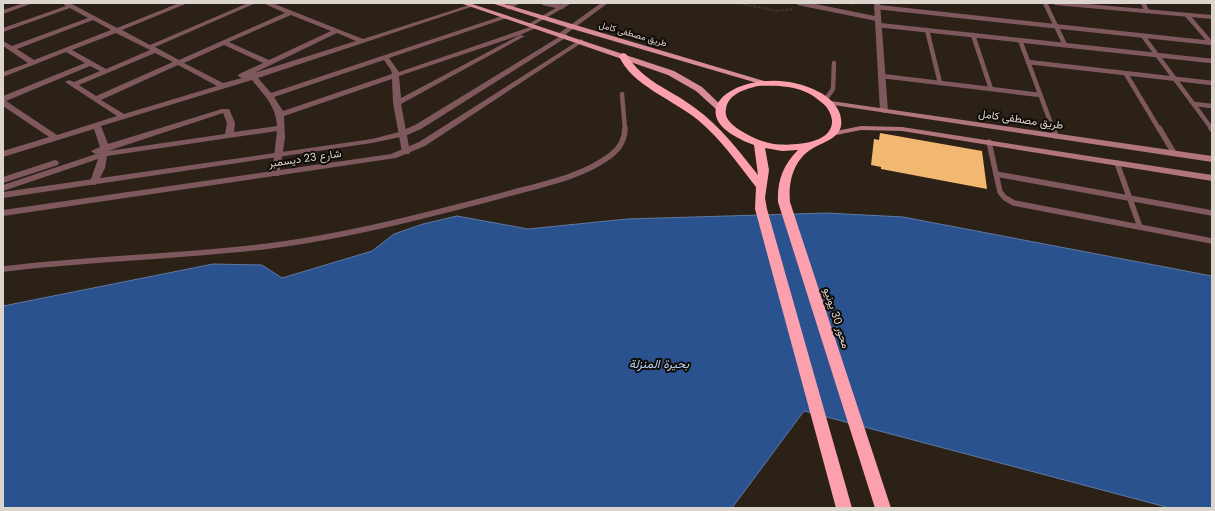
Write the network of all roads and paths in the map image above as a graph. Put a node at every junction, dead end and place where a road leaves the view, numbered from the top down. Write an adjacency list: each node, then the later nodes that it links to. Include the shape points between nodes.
1 (30, 3): 25 (street)
2 (185, 3): 37 (street)
3 (253, 3): 51 (street)
4 (266, 3): 26 (street)
5 (463, 3): 20 (main road)
6 (494, 3): 21 (main road, طريق مصطفى كامل)
7 (516, 3): 21 (lane)
8 (544, 3): 22 (lane)
9 (569, 3): 22 (street)
10 (605, 3): 34 (street, شارع 23 ديسمبر)
11 (738, 3): 23 (path, via 778,11)
12 (800, 3): 18 (lane)
13 (1045, 3): 35 (lane)
14 (1055, 3): 15 (street)
15 (1063, 3): 24 (street)
16 (1142, 3): 24 (lane)
17 (68, 4): 30 (street); 36 (street)
18 (815, 5): 32 (lane)
19 (877, 5): 32 (street); 35 (lane)
20 (471, 6): 28 (main road); 44 (street)
21 (508, 7): 31 (main road, طريق مصطفى كامل)
22 (562, 7): 31 (street)
23 (798, 9)
24 (1147, 11): 27 (street)
25 (3, 12)
26 (290, 13): 39 (street); 45 (street)
27 (1187, 15): 29 (street); 48 (lane)
28 (505, 17): 33 (main road); 55 (street)
29 (1212, 17)
30 (93, 18): 37 (street); 50 (street)
31 (542, 18): 33 (street); 34 (main road, طريق مصطفى كامل)
32 (878, 22): 38 (lane); 69 (street)
33 (534, 26): 41 (main road); 68 (street); 84 (street, via 485,57)
34 (571, 27): 41 (street, شارع 23 ديسمبر); 71 (main road, طريق مصطفى كامل)
35 (1056, 27): 42 (lane); 49 (lane)
36 (3, 30)
37 (117, 30): 51 (street); 52 (street)
38 (926, 30): 40 (lane); 72 (lane)
39 (336, 31): 44 (street); 58 (street)
40 (973, 35): 43 (lane); 76 (lane)
41 (563, 36): 46 (main road); 94 (street, شارع 23 ديسمبر, via 418,127)
42 (1142, 36): 48 (lane); 53 (lane)
43 (1020, 40): 49 (lane); 60 (lane)
44 (362, 41): 64 (street)
45 (223, 42): 57 (street); 58 (street)
46 (580, 42): 54 (main road); 103 (street, شارع 23 ديسمبر)
47 (3, 43): 50 (street)
48 (1212, 43)
49 (1065, 45): 53 (lane)
50 (11, 48): 62 (street)
51 (153, 49): 57 (street); 63 (street)
52 (67, 50): 61 (street); 62 (street)
53 (1157, 55): 56 (lane); 70 (lane)
54 (623, 56): 87 (main road, via 683,78); 114 (highway, via 626,65 633,72 680,101 714,129)
55 (385, 57): 68 (street, via 392,65); 79 (street)
56 (1212, 61)
57 (179, 62): 75 (street); 81 (street)
58 (267, 62): 64 (street)
59 (834, 62): 82 (lane, via 833,89)
60 (1028, 62): 65 (lane); 78 (lane)
61 (90, 63): 63 (street); 67 (street)
62 (33, 64): 66 (street)
63 (105, 71): 74 (street)
64 (251, 74): 75 (street); 79 (street)
65 (1126, 74): 70 (lane); 104 (lane)
66 (3, 75)
67 (59, 76): 74 (street); 80 (street)
68 (396, 76): 84 (street); 89 (street)
69 (882, 76): 72 (lane); 88 (street)
70 (1175, 80): 73 (lane); 85 (lane)
71 (767, 83): 82 (highway, via 797,86); 87 (highway, via 734,90 724,98)
72 (940, 83): 76 (lane)
73 (1212, 84)
74 (73, 85): 81 (street)
75 (223, 86): 90 (street)
76 (991, 89): 78 (lane)
77 (622, 94): 122 (lane, via 625,136 620,147 610,156 588,168 535,187 370,229 319,239 267,246)
78 (1040, 95): 97 (lane)
79 (269, 96): 89 (street)
80 (3, 98)
81 (96, 99): 90 (street)
82 (826, 101): 88 (main road, طريق مصطفى كامل); 95 (highway, via 837,118)
83 (3, 102): 98 (street)
84 (397, 103): 94 (street)
85 (1194, 104): 86 (lane); 93 (lane)
86 (1212, 106)
87 (721, 109): 100 (highway, via 728,126 741,136)
88 (884, 111): 97 (main road, طريق مصطفى كامل)
89 (280, 115): 92 (street)
90 (123, 117): 91 (street)
91 (96, 125): 98 (street); 102 (street, via 103,138)
92 (281, 128): 96 (street); 106 (street)
93 (1212, 129)
94 (402, 134): 103 (street); 106 (street, شارع 23 ديسمبر)
95 (831, 134): 99 (main road, via 860,128 888,128); 101 (highway)
96 (229, 136): 102 (street); 102 (street, via 231,123 226,111 222,111)
97 (1056, 136): 104 (main road, طريق مصطفى كامل)
98 (56, 138): 105 (street)
99 (989, 142): 108 (main road); 110 (lane)
100 (759, 143): 101 (highway, via 791,148); 114 (highway, via 764,170)
101 (811, 145): 124 (highway, محور 30 يونيو, via 797,156 788,169 783,185 784,202)
102 (104, 151): 112 (street); 113 (street); 115 (street)
103 (406, 152): 109 (street, شارع 23 ديسمبر, via 384,158)
104 (1174, 153): 107 (main road, طريق مصطفى كامل)
105 (3, 154)
106 (279, 155): 109 (street); 113 (street, شارع 23 ديسمبر)
107 (1212, 159)
108 (1117, 163): 111 (main road); 117 (lane)
109 (276, 174): 118 (street, شارع 23 ديسمبر)
110 (996, 174): 117 (lane); 120 (lane, via 1000,192 1014,203)
111 (1212, 178)
112 (3, 180)
113 (94, 182): 116 (street, شارع 23 ديسمبر)
114 (762, 187): 123 (highway, via 761,209)
115 (3, 188)
116 (3, 195)
117 (1128, 198): 119 (lane); 120 (lane)
118 (3, 213)
119 (1212, 213)
120 (1140, 227): 121 (lane)
121 (1212, 241)
122 (3, 269)
123 (844, 508)
124 (882, 508)

